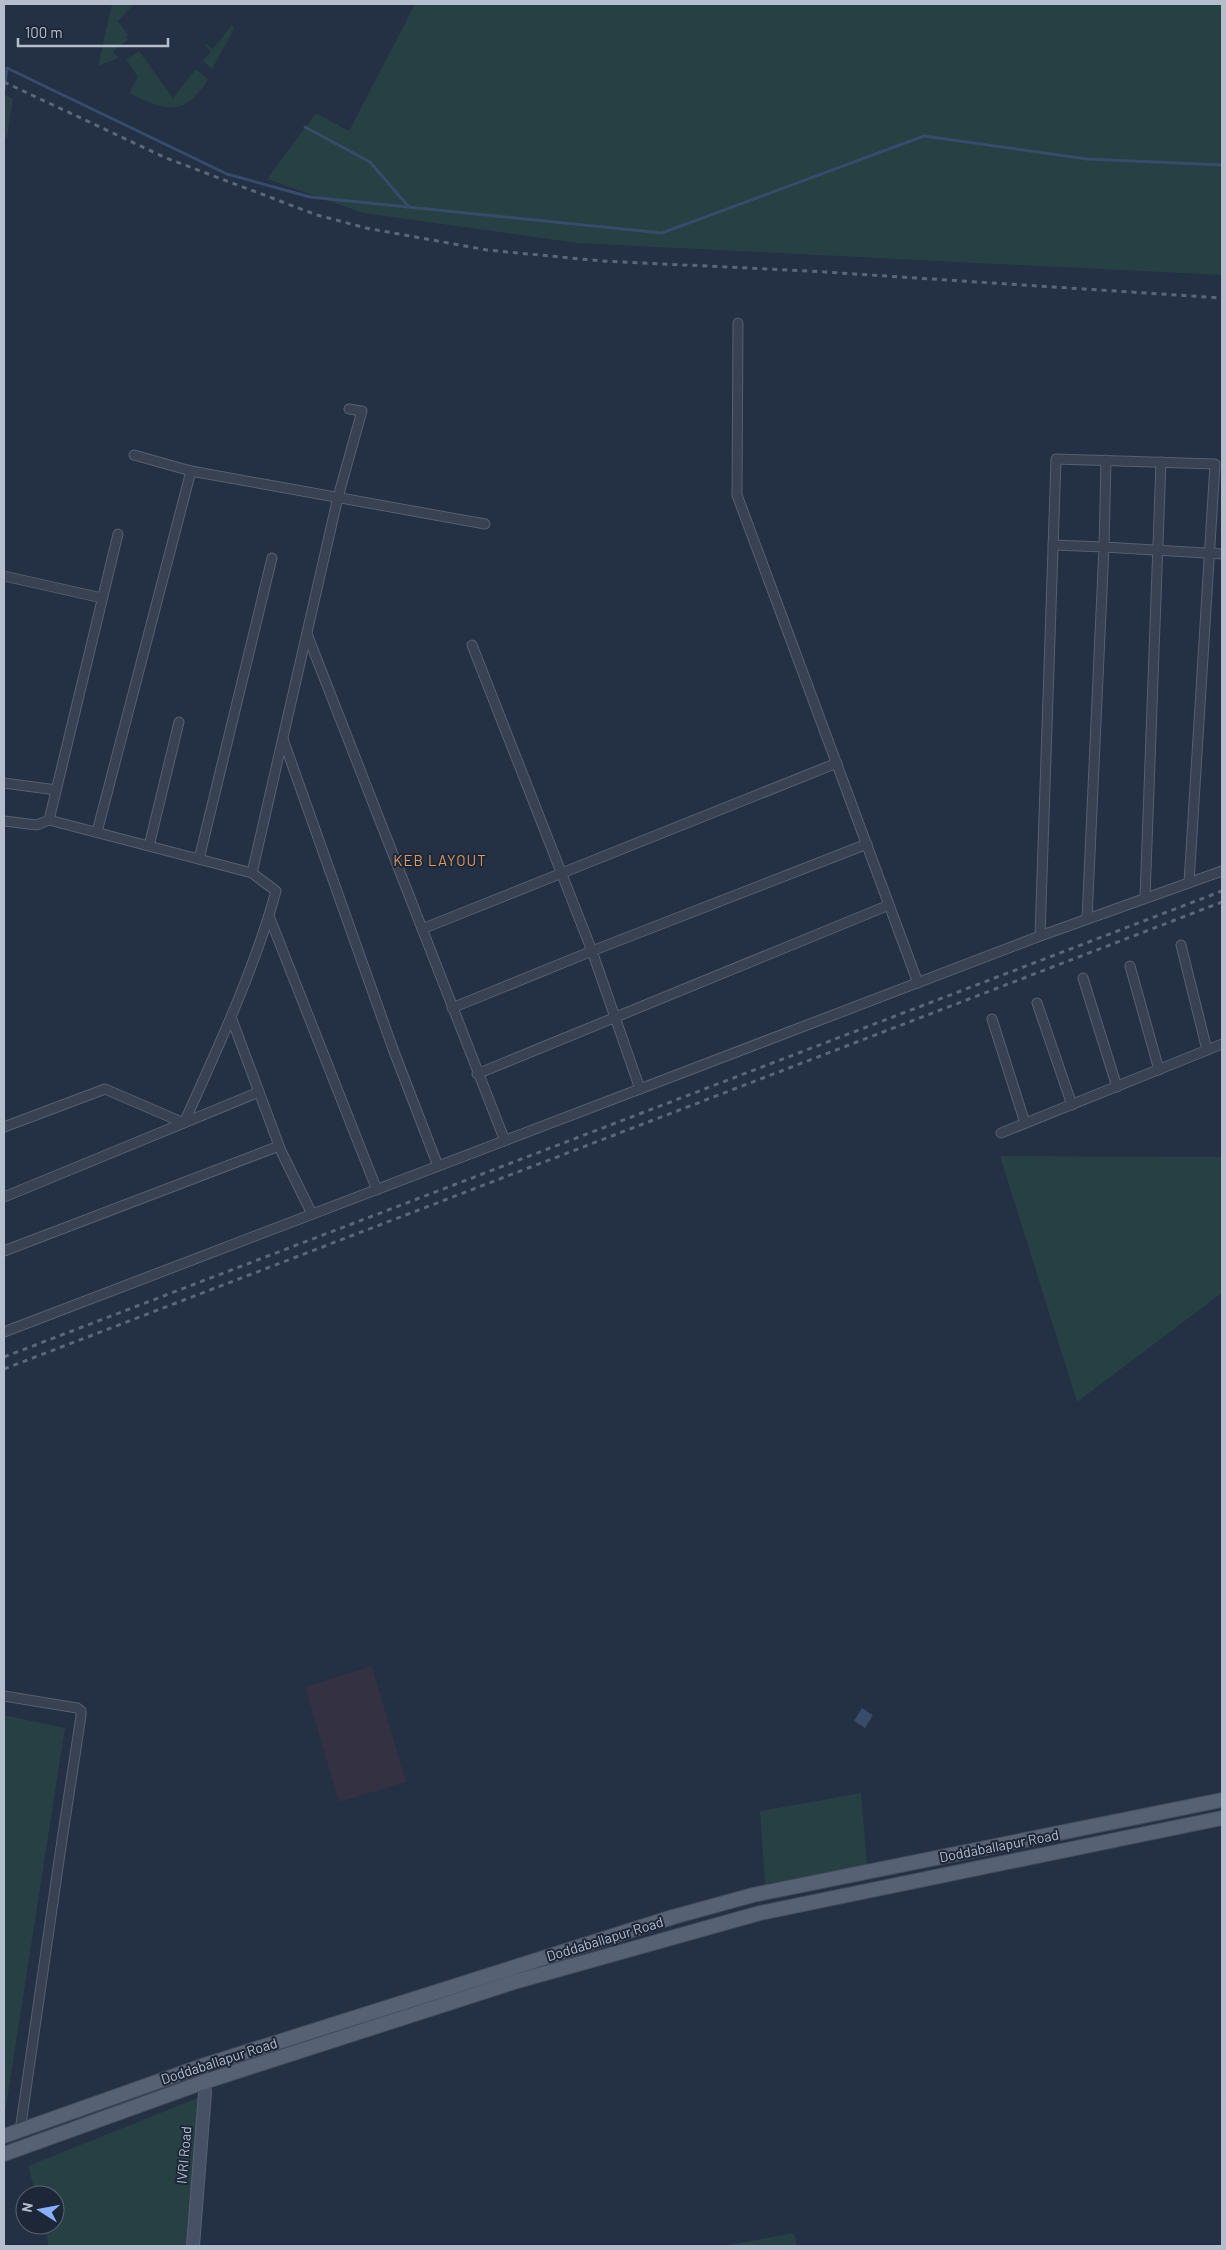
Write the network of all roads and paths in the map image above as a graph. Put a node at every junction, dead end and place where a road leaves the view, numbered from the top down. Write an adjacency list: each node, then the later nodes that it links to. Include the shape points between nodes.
1 (738, 324): 22 (street, via 737,495)
2 (349, 408): 7 (street, via 362,411)
3 (134, 455): 6 (street)
4 (1106, 460): 5 (street); 10 (street, via 1056,459); 11 (street)
5 (1161, 462): 12 (street); 13 (street, via 1215,464)
6 (191, 471): 7 (street); 27 (street)
7 (338, 496): 8 (street); 18 (street)
8 (485, 524)
9 (118, 534): 17 (street)
10 (1053, 545): 11 (street); 40 (street)
11 (1104, 547): 12 (street); 38 (street)
12 (1156, 550): 13 (street); 35 (street)
13 (1208, 553): 14 (street); 34 (street)
14 (1222, 554)
15 (272, 558): 30 (street)
16 (4, 576): 17 (street)
17 (102, 598): 24 (street)
18 (307, 634): 21 (street); 39 (street)
19 (472, 645): 33 (street)
20 (179, 722): 29 (street)
21 (283, 738): 32 (street); 65 (street)
22 (836, 763): 28 (street); 33 (street)
23 (4, 783): 24 (street)
24 (56, 790): 25 (street)
25 (49, 820): 26 (street, via 37,825); 27 (street)
26 (4, 821)
27 (97, 832): 29 (street)
28 (867, 844): 36 (street); 42 (street)
29 (149, 846): 30 (street)
30 (199, 859): 32 (street)
31 (1222, 871): 34 (street)
32 (252, 873): 37 (street, via 276,891)
33 (560, 873): 39 (street); 42 (street)
34 (1189, 883): 35 (street)
35 (1145, 898): 38 (street)
36 (889, 905): 45 (street); 49 (street)
37 (269, 916): 48 (street); 66 (street)
38 (1087, 919): 40 (street)
39 (422, 929): 47 (street)
40 (1040, 936): 45 (street)
41 (1180, 945): 52 (street)
42 (592, 951): 47 (street); 49 (street)
43 (1130, 966): 53 (street)
44 (1083, 978): 55 (street)
45 (918, 983): 56 (street)
46 (1037, 1003): 58 (street)
47 (452, 1008): 54 (street)
48 (231, 1017): 57 (street); 59 (street)
49 (616, 1018): 54 (street); 56 (street)
50 (992, 1019): 60 (street)
51 (1222, 1044): 52 (street)
52 (1207, 1050): 53 (street)
53 (1159, 1070): 55 (street)
54 (477, 1074): 63 (street)
55 (1117, 1087): 58 (street)
56 (640, 1089): 63 (street)
57 (259, 1092): 59 (street); 64 (street)
58 (1072, 1104): 60 (street)
59 (184, 1123): 61 (street, via 105,1089); 67 (street)
60 (1025, 1123): 62 (street)
61 (4, 1128)
62 (1001, 1133)
63 (505, 1141): 65 (street)
64 (280, 1146): 68 (street); 69 (street)
65 (438, 1166): 66 (street)
66 (377, 1190): 68 (street)
67 (4, 1197)
68 (312, 1214): 70 (street)
69 (4, 1251)
70 (4, 1332)
71 (4, 1696): 76 (street, via 81,1711)
72 (1222, 1800): 74 (main road, Doddaballapur Road, via 753,1895 664,1920)
73 (1222, 1818): 75 (main road, Doddaballapur Road, via 760,1913 514,1982)
74 (199, 2067): 75 (main road, IVRI Road); 76 (main road, Doddaballapur Road)
75 (204, 2082): 78 (main road, Doddaballapur Road); 79 (main road, IVRI Road)
76 (20, 2131): 77 (main road, Doddaballapur Road)
77 (4, 2136)
78 (4, 2154)
79 (192, 2246)

